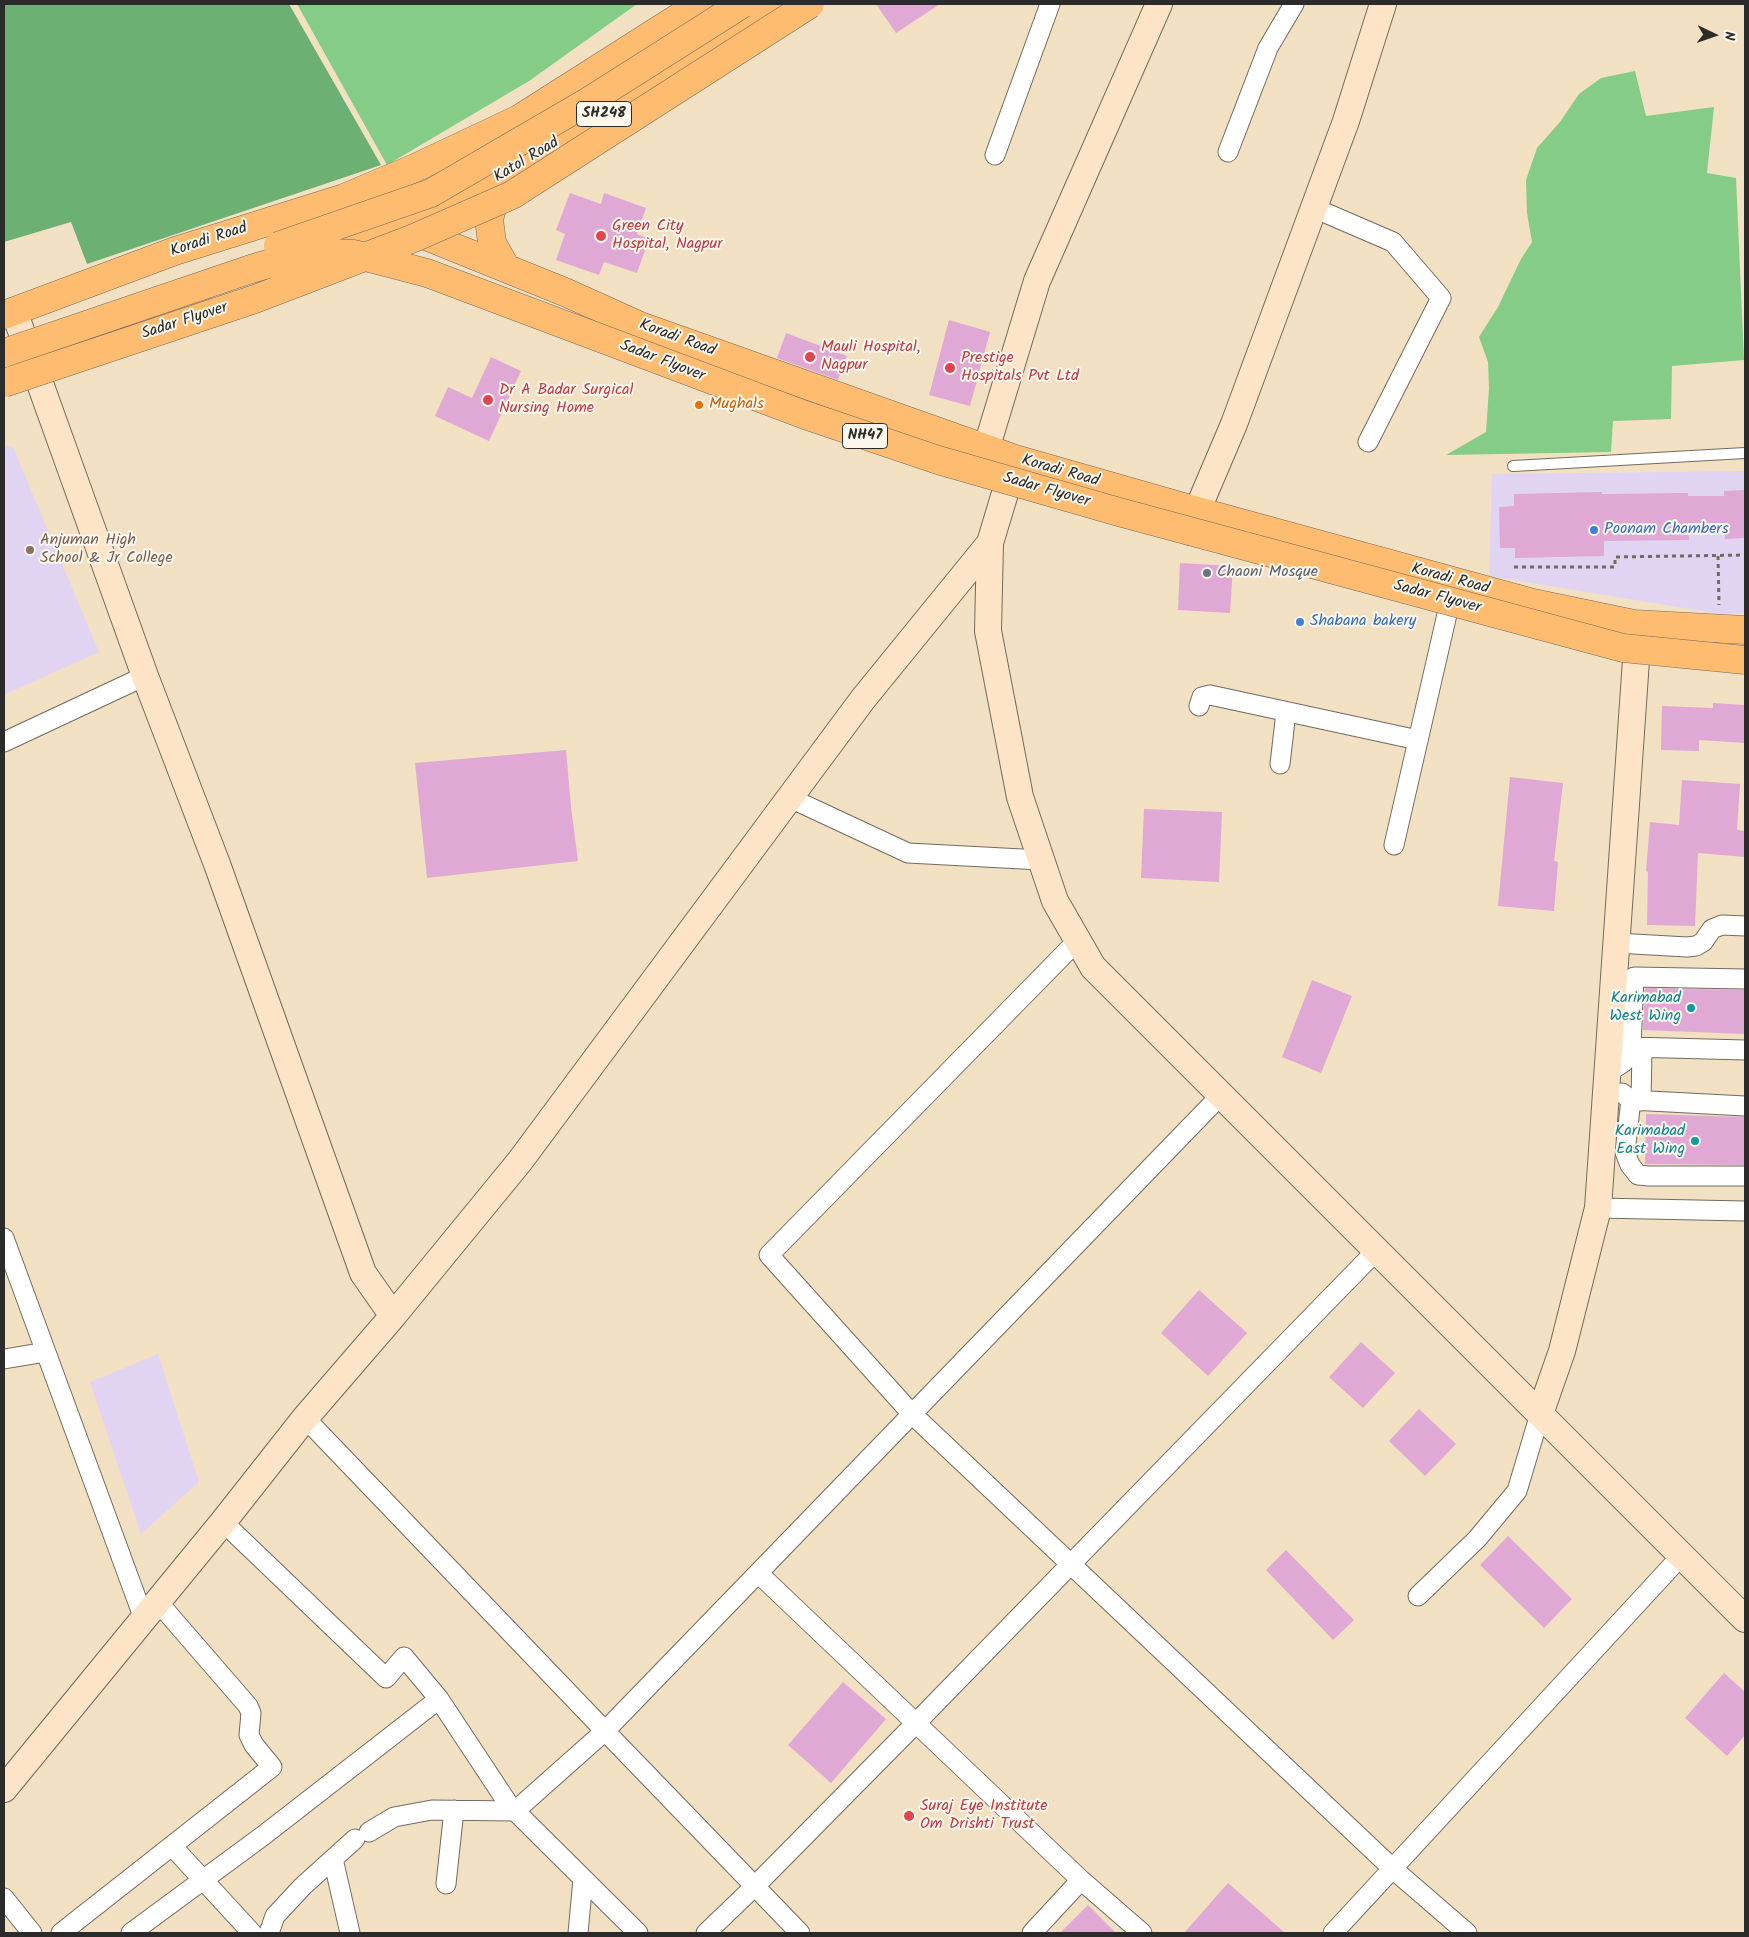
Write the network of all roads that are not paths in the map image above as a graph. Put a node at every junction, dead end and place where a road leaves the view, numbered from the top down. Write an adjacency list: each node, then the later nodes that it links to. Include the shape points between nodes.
1 (700, 4): 12 (main road, Koradi Road / SH248, via 519,119)
2 (742, 4): 16 (main road, bridge, via 589,101 431,193)
3 (783, 4): 11 (main road, Katol Road / SH248)
4 (810, 4): 24 (main road, Sadar Flyover, bridge, via 512,195 414,238 256,299)
5 (1050, 4): 10 (street)
6 (1159, 4): 26 (street, via 1037,281)
7 (1294, 4): 9 (street, via 1268,48)
8 (1383, 4): 13 (street)
9 (1228, 152)
10 (995, 155)
11 (500, 178): 15 (main road, Katol Road / SH248, via 461,200); 18 (main road, via 489,219 492,243)
12 (344, 198): 14 (main road, Koradi Road); 15 (main road, Koradi Road)
13 (1314, 208): 25 (street, via 1393,242 1440,298); 32 (street, via 1234,424)
14 (288, 216): 17 (main road, Koradi Road); 19 (main road, Koradi Road, via 175,251)
15 (410, 220): 17 (main road, Katol Road); 18 (main road, Koradi Road)
16 (309, 234): 20 (main road, bridge, via 225,266); 37 (main road, Sadar Flyover / NH47, bridge, via 372,246 435,266 784,397 926,446 1104,499 1612,636)
17 (353, 246): 22 (main road, Katol Road); 30 (main road, Koradi Road / NH47, via 472,298 801,425)
18 (506, 268): 26 (main road, Koradi Road, via 640,326)
19 (9, 313): 22 (street)
20 (4, 337)
21 (4, 353): 39 (main road, Sadar Flyover / NH47, bridge, via 308,252 354,254 427,273 795,412 938,460 1623,648)
22 (31, 362): 23 (main road, Katol Road); 41 (street)
23 (4, 373)
24 (4, 383)
25 (1368, 442)
26 (986, 449): 28 (main road, Koradi Road); 30 (street)
27 (1745, 453): 29 (lane)
28 (1015, 459): 31 (street); 32 (main road, Koradi Road)
29 (1513, 466)
30 (975, 484): 31 (main road, Koradi Road / NH47)
31 (1004, 493): 33 (street); 34 (main road, Koradi Road / NH47)
32 (1197, 512): 34 (street); 36 (main road, Koradi Road, via 1533,603 1634,624)
33 (990, 543): 47 (street, via 863,699); 49 (street, via 988,631 1020,797)
34 (1188, 543): 35 (main road, Koradi Road / NH47)
35 (1448, 610): 38 (main road, Koradi Road / NH47); 44 (street)
36 (1745, 630)
37 (1745, 646)
38 (1636, 660): 40 (main road, Koradi Road / NH47); 52 (street)
39 (1745, 660)
40 (1745, 673)
41 (145, 676): 45 (street); 65 (street, via 217,864 363,1273)
42 (1199, 706): 43 (street, via 1202,697 1210,695)
43 (1286, 712): 44 (street); 46 (street)
44 (1418, 740): 48 (street)
45 (4, 742)
46 (1280, 764)
47 (790, 798): 49 (street, via 908,853); 65 (street, via 520,1161)
48 (1394, 845)
49 (1041, 860): 51 (street, via 1055,901)
50 (1745, 926): 52 (street, via 1722,925 1712,929 1696,946)
51 (1078, 940): 57 (street, via 1093,967); 68 (street, via 769,1255)
52 (1616, 943): 56 (street)
53 (1745, 979): 54 (street, via 1634,976)
54 (1636, 1048): 55 (street); 56 (street); 58 (street)
55 (1745, 1050)
56 (1606, 1079): 58 (street); 61 (street)
57 (1221, 1094): 64 (street); 68 (street)
58 (1636, 1100): 59 (street); 60 (street, via 1625,1152 1630,1166 1638,1174)
59 (1745, 1106)
60 (1745, 1176)
61 (1598, 1208): 62 (street); 69 (street, via 1562,1351)
62 (1745, 1211)
63 (4, 1238): 66 (street)
64 (1377, 1250): 69 (street); 73 (street)
65 (392, 1316): 70 (street)
66 (46, 1352): 67 (street); 76 (street)
67 (4, 1359)
68 (912, 1414): 73 (street); 74 (street)
69 (1540, 1414): 72 (street); 75 (street, via 1517,1491 1477,1539)
70 (306, 1418): 71 (street); 80 (street)
71 (223, 1522): 76 (street); 78 (street, via 386,1678 404,1657)
72 (1682, 1555): 77 (street); 86 (street)
73 (1072, 1564): 79 (street); 86 (street)
74 (758, 1574): 79 (street); 80 (street)
75 (1418, 1596)
76 (151, 1611): 81 (street); 84 (street, via 248,1706 251,1713 249,1735 272,1767)
77 (1745, 1619)
78 (439, 1699): 83 (street); 88 (street)
79 (916, 1723): 89 (street); 91 (street)
80 (605, 1731): 83 (street); 91 (street)
81 (4, 1789)
82 (454, 1810): 83 (street); 85 (street, via 432,1810 394,1817); 90 (street)
83 (515, 1811): 87 (street)
84 (172, 1846): 88 (street); 94 (street)
85 (333, 1859): 97 (street, via 275,1916); 98 (street)
86 (1393, 1869): 105 (street); 106 (street)
87 (584, 1879): 99 (street); 100 (street)
88 (203, 1880): 95 (street); 96 (street)
89 (1081, 1880): 103 (street); 104 (street)
90 (446, 1884)
91 (755, 1886): 101 (street); 102 (street)
92 (4, 1898): 93 (street)
93 (32, 1933)
94 (62, 1933)
95 (131, 1933)
96 (252, 1933)
97 (269, 1933)
98 (350, 1933)
99 (578, 1933)
100 (638, 1933)
101 (706, 1933)
102 (800, 1933)
103 (1032, 1933)
104 (1142, 1933)
105 (1333, 1933)
106 (1468, 1933)

